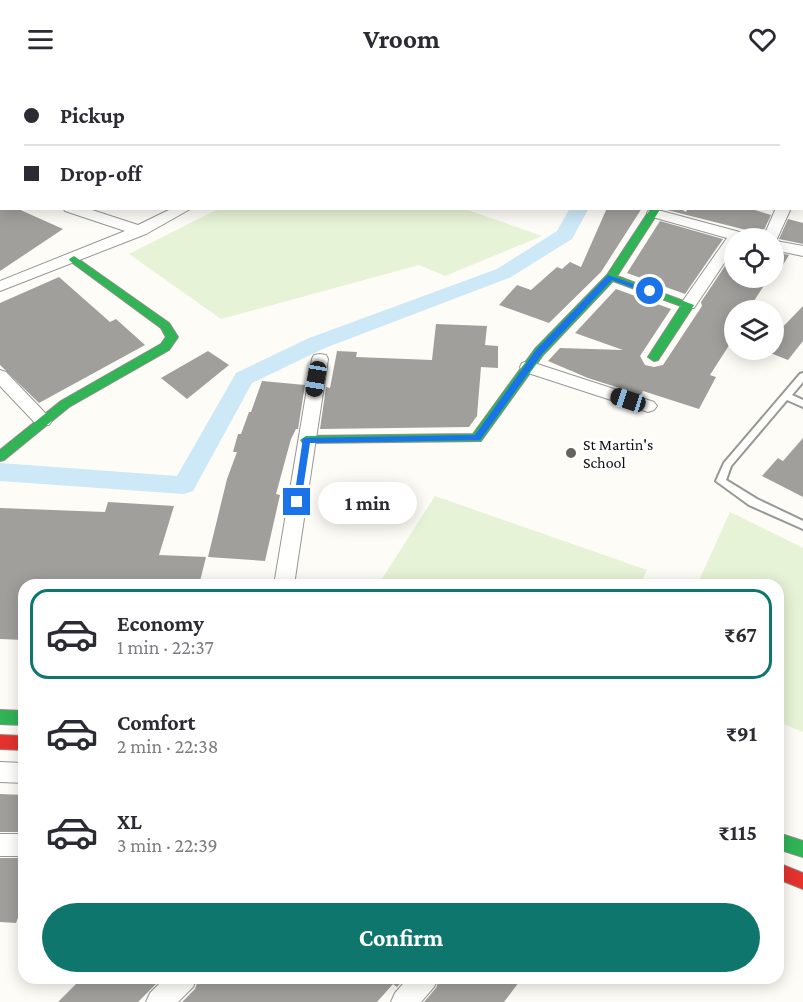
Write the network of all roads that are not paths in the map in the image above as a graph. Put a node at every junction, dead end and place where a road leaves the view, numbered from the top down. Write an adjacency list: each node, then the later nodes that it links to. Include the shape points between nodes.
1 (76, 210): 6 (street)
2 (181, 210): 6 (street)
3 (783, 210): 5 (street)
4 (655, 211): 7 (street); 12 (street)
5 (775, 228)
6 (141, 231): 11 (street)
7 (724, 232)
8 (784, 247): 9 (street)
9 (803, 251)
10 (724, 252): 14 (street)
11 (74, 259): 13 (street); 23 (street, via 165,326 172,337 165,347 64,404)
12 (611, 277): 14 (street); 17 (street)
13 (0, 286)
14 (688, 305): 15 (street)
15 (654, 357)
16 (320, 359): 24 (street)
17 (528, 367): 22 (street); 24 (street, via 477,438)
18 (0, 376): 23 (street)
19 (803, 376): 20 (lane)
20 (786, 396): 21 (lane); 26 (lane, via 727,465 721,481 753,502)
21 (803, 404)
22 (648, 406)
23 (43, 421): 25 (street)
24 (306, 440): 27 (street)
25 (0, 457)
26 (803, 525)
27 (285, 579)
28 (0, 717): 29 (street)
29 (18, 718)
30 (0, 742): 31 (street)
31 (18, 743)
32 (0, 772): 33 (street)
33 (18, 773)
34 (18, 844): 35 (street)
35 (0, 845)
36 (794, 857): 37 (street)
37 (803, 881)
38 (178, 984): 40 (street)
39 (420, 984): 41 (street)
40 (159, 1002)
41 (404, 1002)

